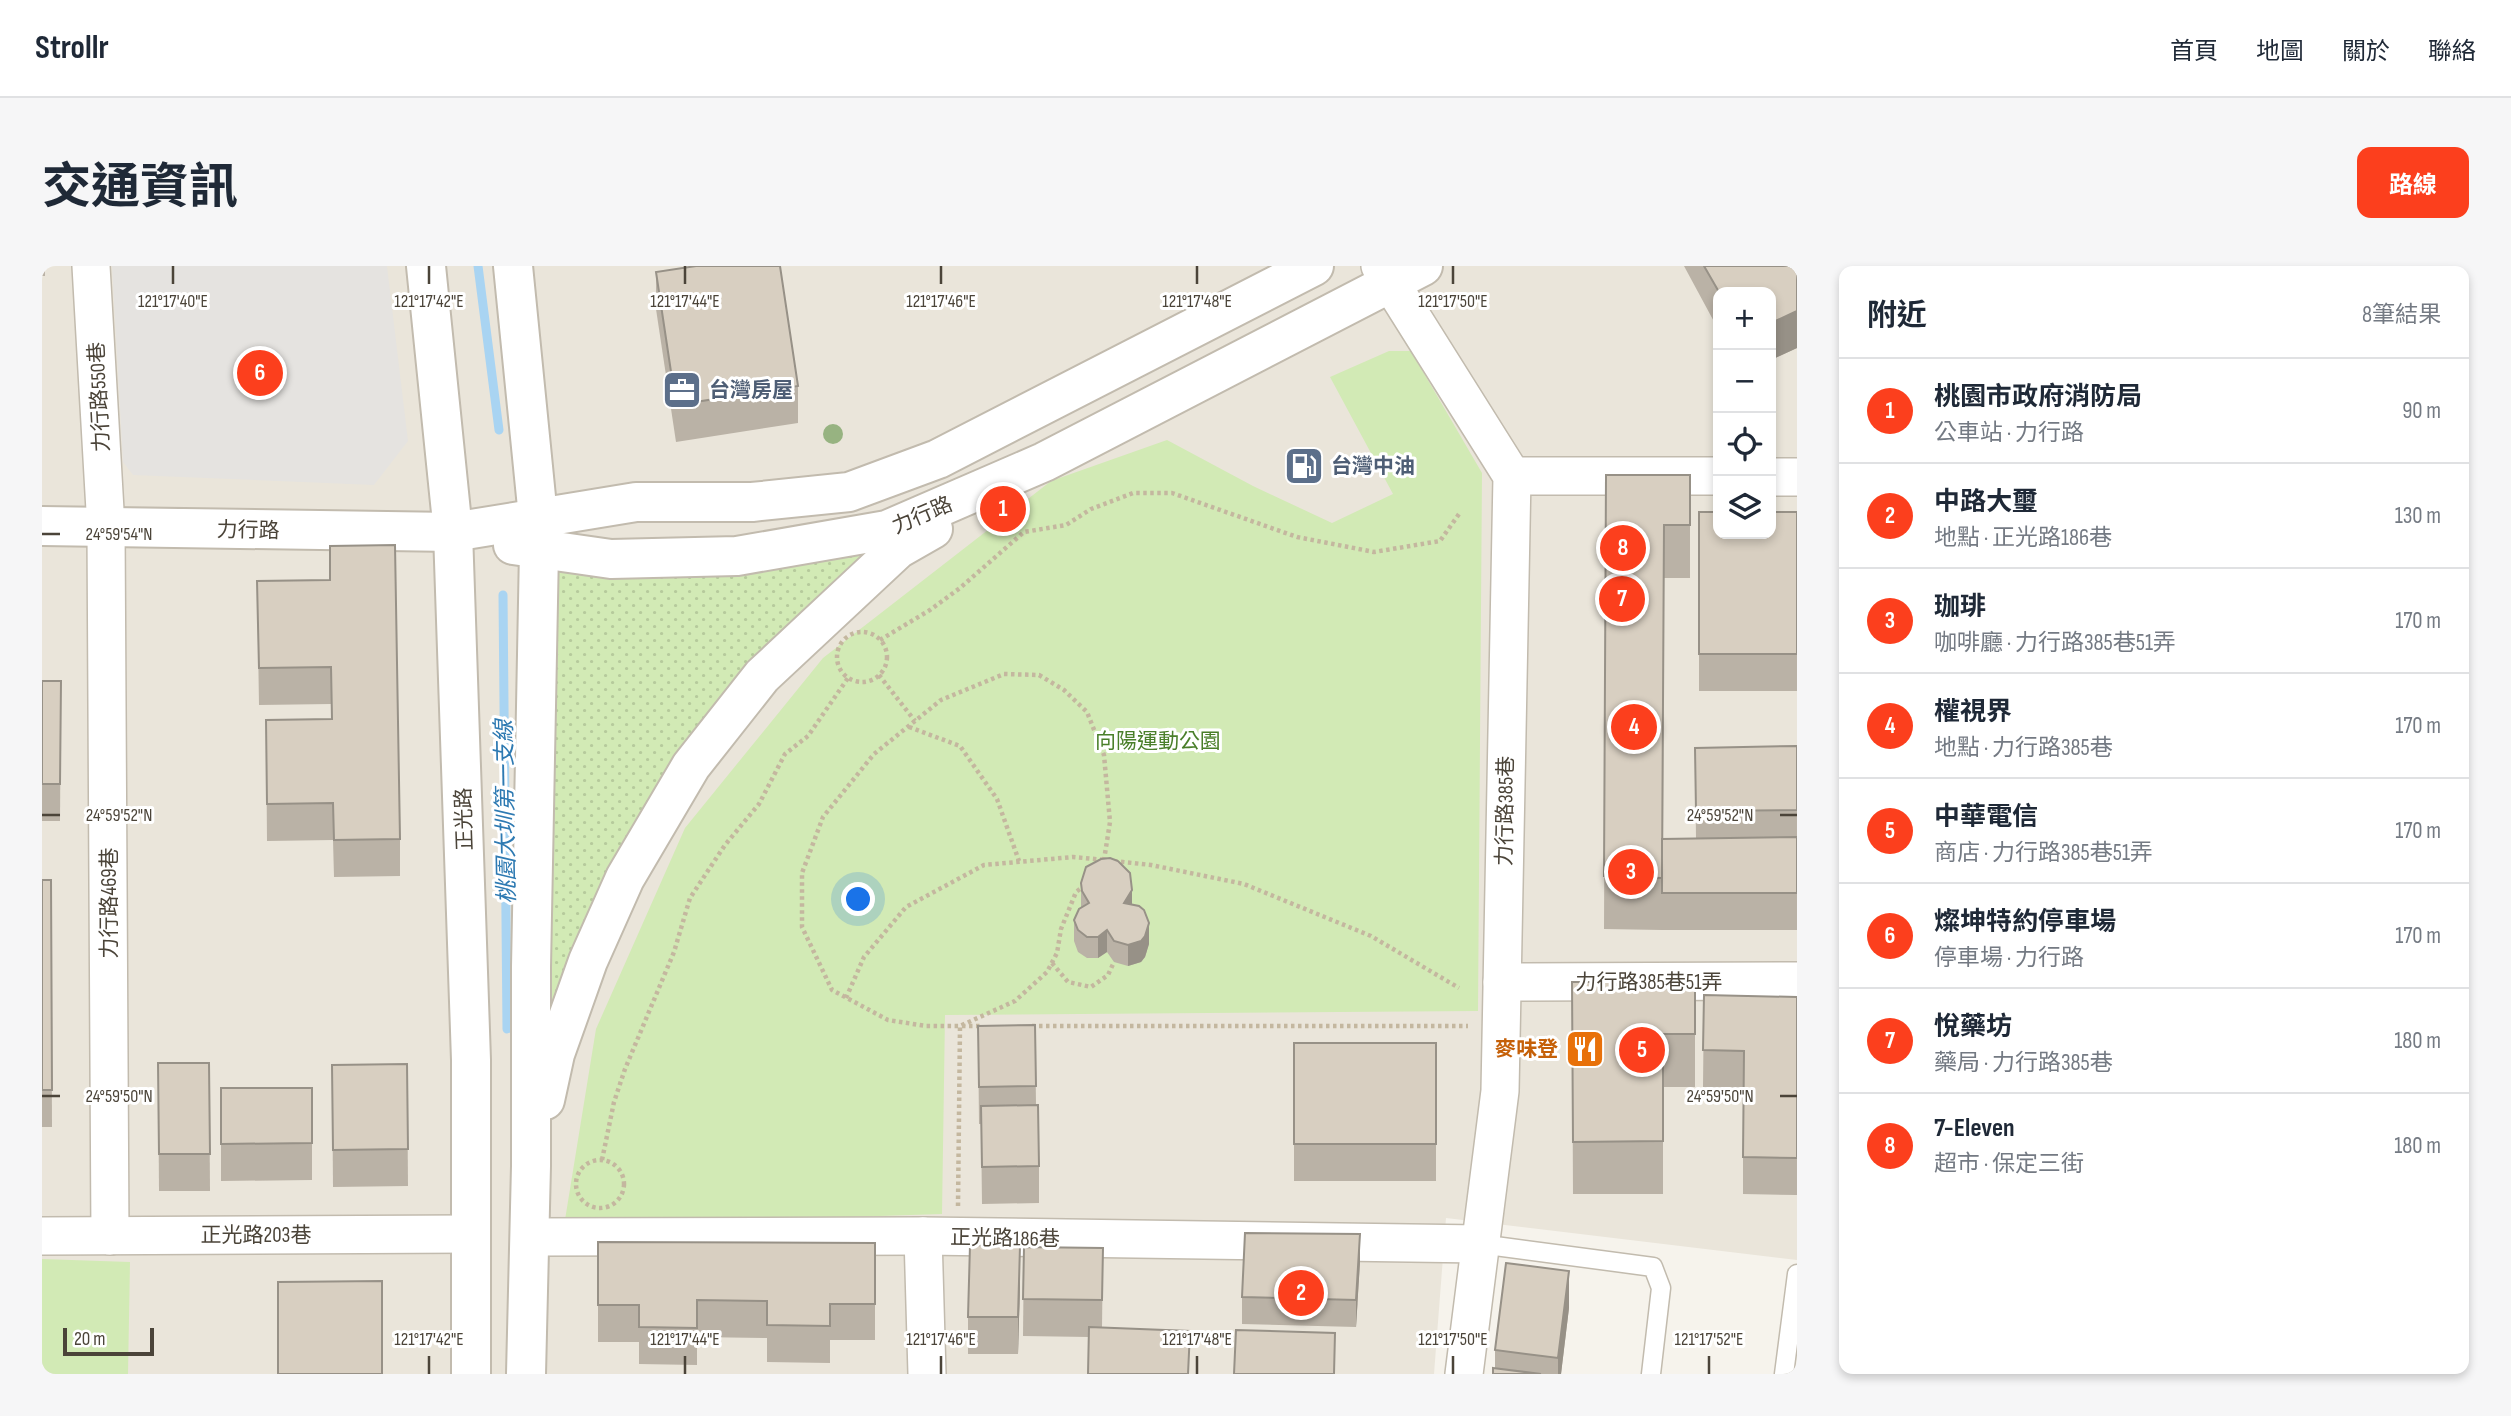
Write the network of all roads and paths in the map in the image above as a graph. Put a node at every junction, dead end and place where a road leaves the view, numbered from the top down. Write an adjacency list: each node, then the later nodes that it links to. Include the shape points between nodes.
1 (91, 266): 14 (street, 力行路550巷)
2 (426, 266): 15 (street, 正光路)
3 (513, 266): 16 (street)
4 (1314, 266): 16 (street, 力行路, via 939,459 849,492 752,502 636,502)
5 (1423, 266): 6 (street, 力行路)
6 (1385, 274): 7 (street, 力行路); 8 (street)
7 (1045, 462): 16 (street, 力行路, via 887,530 737,556 611,559); 35 (street, via 898,549 762,676 691,766 625,878 588,961 555,1054)
8 (1512, 476): 9 (street); 27 (street, 力行路385巷)
9 (1713, 476)
10 (1776, 477): 11 (street)
11 (1797, 477)
12 (1459, 514): 17 (path, via 1440,541 1374,552 1297,537 1172,493 1133,493 1091,509 1066,525 1024,532 960,588)
13 (42, 526): 14 (street, 力行路)
14 (106, 528): 15 (street, 力行路); 38 (street, 力行路469巷)
15 (453, 532): 16 (street, 力行路); 36 (street, 正光路, via 471,1060)
16 (539, 533): 35 (street)
17 (880, 640): 18 (path, via 887,660); 19 (path, via 863,631 841,642 838,665)
18 (880, 675): 19 (path, via 864,682); 20 (path)
19 (848, 678): 34 (path, via 808,736 785,754 759,804 690,898 674,951 621,1080)
20 (915, 721): 21 (path); 22 (path, via 941,700 1004,674 1039,675 1064,690 1087,712 1104,755 1110,821)
21 (908, 727): 23 (path, via 960,746 997,799); 29 (path, via 874,754 823,817 802,873 802,927 832,990)
22 (1104, 860): 23 (path, via 1073,857); 25 (path, via 1096,877 1076,892); 28 (path, via 1150,864 1244,884 1371,936)
23 (1019, 862): 29 (path, via 984,864 906,907 864,957)
24 (1114, 962): 25 (path, via 1108,975 1091,988 1068,982)
25 (1052, 963): 30 (path, via 1015,1001)
26 (1797, 981): 27 (street, 力行路385巷51弄)
27 (1502, 982): 33 (street, 力行路385巷)
28 (1459, 988)
29 (846, 998): 30 (path, via 888,1020)
30 (960, 1026): 31 (path); 40 (path)
31 (988, 1026)
32 (1029, 1026): 33 (path)
33 (1501, 1026): 41 (street, 力行路385巷, via 1500,1091)
34 (601, 1160): 34 (path, via 580,1170 576,1185 581,1199 595,1208 617,1201 624,1188 621,1172)
35 (531, 1167): 39 (street)
36 (471, 1234): 38 (street, 正光路203巷); 43 (street, 正光路)
37 (42, 1236): 38 (street, 正光路203巷)
38 (110, 1236)
39 (530, 1237): 40 (street, 正光路186巷); 44 (street)
40 (940, 1237): 41 (street, 正光路186巷); 45 (street)
41 (1480, 1244): 46 (street, 力行路385巷); 47 (lane, via 1653,1267 1661,1288)
42 (1797, 1274): 48 (lane)
43 (471, 1374)
44 (526, 1374)
45 (927, 1374)
46 (1464, 1374)
47 (1651, 1374)
48 (1784, 1374)

